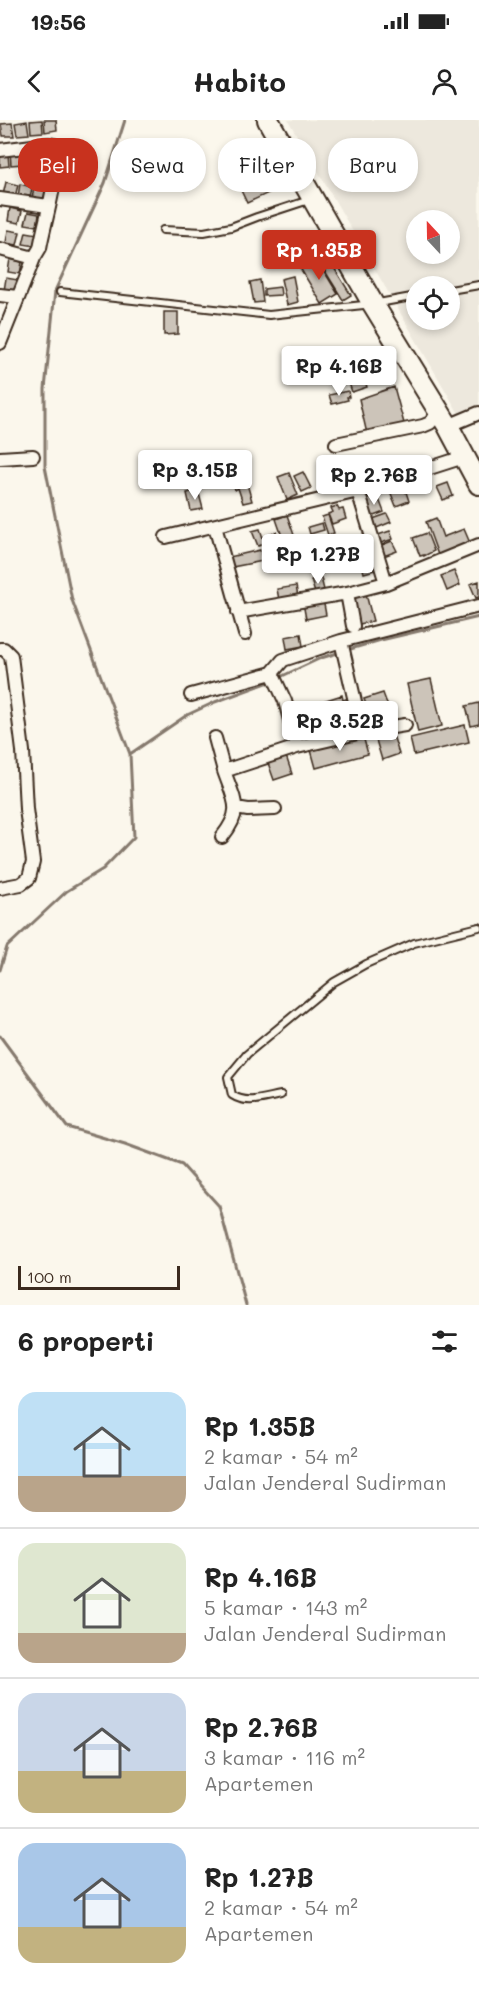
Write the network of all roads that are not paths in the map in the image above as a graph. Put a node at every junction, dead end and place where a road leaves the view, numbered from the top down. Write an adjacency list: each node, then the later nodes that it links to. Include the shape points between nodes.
1 (268, 120): 4 (main road)
2 (0, 150): 5 (street, via 54,145 54,178)
3 (0, 199): 5 (street)
4 (312, 199): 6 (lane, via 231,227 204,232); 15 (main road)
5 (48, 206): 8 (street, via 40,248)
6 (163, 230)
7 (0, 249): 8 (street)
8 (34, 258): 13 (street)
9 (479, 285): 10 (lane)
10 (460, 288)
11 (60, 292): 15 (lane, via 269,315)
12 (0, 295): 13 (street)
13 (17, 297): 16 (street)
14 (406, 298): 15 (lane)
15 (373, 304): 18 (main road)
16 (0, 344)
17 (479, 413): 18 (street)
18 (444, 419): 19 (street); 21 (main road)
19 (336, 444)
20 (33, 456): 22 (street)
21 (464, 457): 23 (main road); 24 (street)
22 (0, 458)
23 (479, 484)
24 (358, 490): 25 (street); 28 (street)
25 (215, 526): 26 (street); 31 (street)
26 (166, 537)
27 (479, 545): 28 (street)
28 (386, 583): 29 (street)
29 (347, 593): 31 (street); 32 (street)
30 (479, 606): 35 (street)
31 (238, 612): 33 (street)
32 (353, 626)
33 (244, 634)
34 (0, 649): 46 (street, via 11,656 15,676 33,862 29,878 21,884)
35 (343, 649): 36 (street, via 283,660); 39 (street)
36 (276, 680): 37 (street); 41 (street)
37 (191, 694)
38 (405, 725): 39 (street)
39 (363, 732): 41 (street)
40 (215, 738): 42 (street)
41 (297, 747): 42 (street)
42 (224, 771): 43 (street)
43 (236, 808): 44 (street); 45 (street, via 235,817)
44 (275, 809)
45 (222, 837)
46 (0, 888)
47 (479, 929): 48 (lane, via 414,943 334,982 247,1054 228,1077 232,1095 239,1100)
48 (281, 1095)

